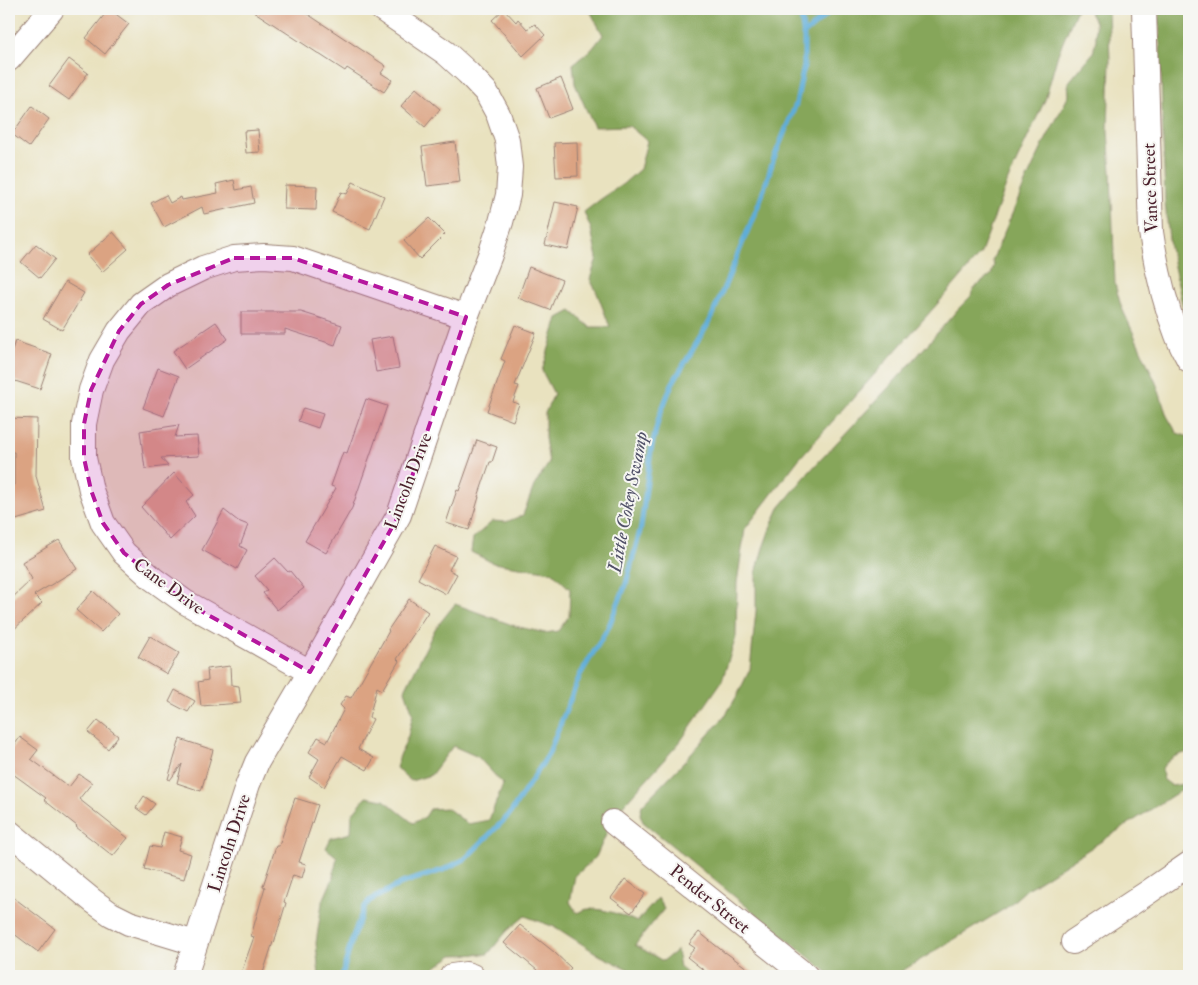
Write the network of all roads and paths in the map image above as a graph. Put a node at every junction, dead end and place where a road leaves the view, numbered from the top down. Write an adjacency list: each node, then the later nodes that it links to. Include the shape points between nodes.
1 (52, 9): 4 (street)
2 (382, 9): 5 (street, Lincoln Drive, via 446,53 468,73 486,92 507,140 508,194)
3 (1144, 9): 6 (street, Vance Street, via 1151,232 1166,302)
4 (9, 59)
5 (466, 317): 7 (street, Lincoln Drive, via 399,514); 7 (street, Cane Drive, via 293,258 234,258 168,285 141,304 119,330 102,360 84,424 84,458 91,490 108,531 124,554 185,602)
6 (1189, 360)
7 (310, 672): 12 (street, Lincoln Drive, via 257,762)
8 (613, 822): 16 (street, Pender Street)
9 (9, 832): 12 (street, via 111,914 129,924)
10 (1189, 864): 11 (street)
11 (1072, 942)
12 (195, 943): 13 (street, Lincoln Drive)
13 (185, 976)
14 (452, 976): 15 (street)
15 (472, 976)
16 (806, 976)

